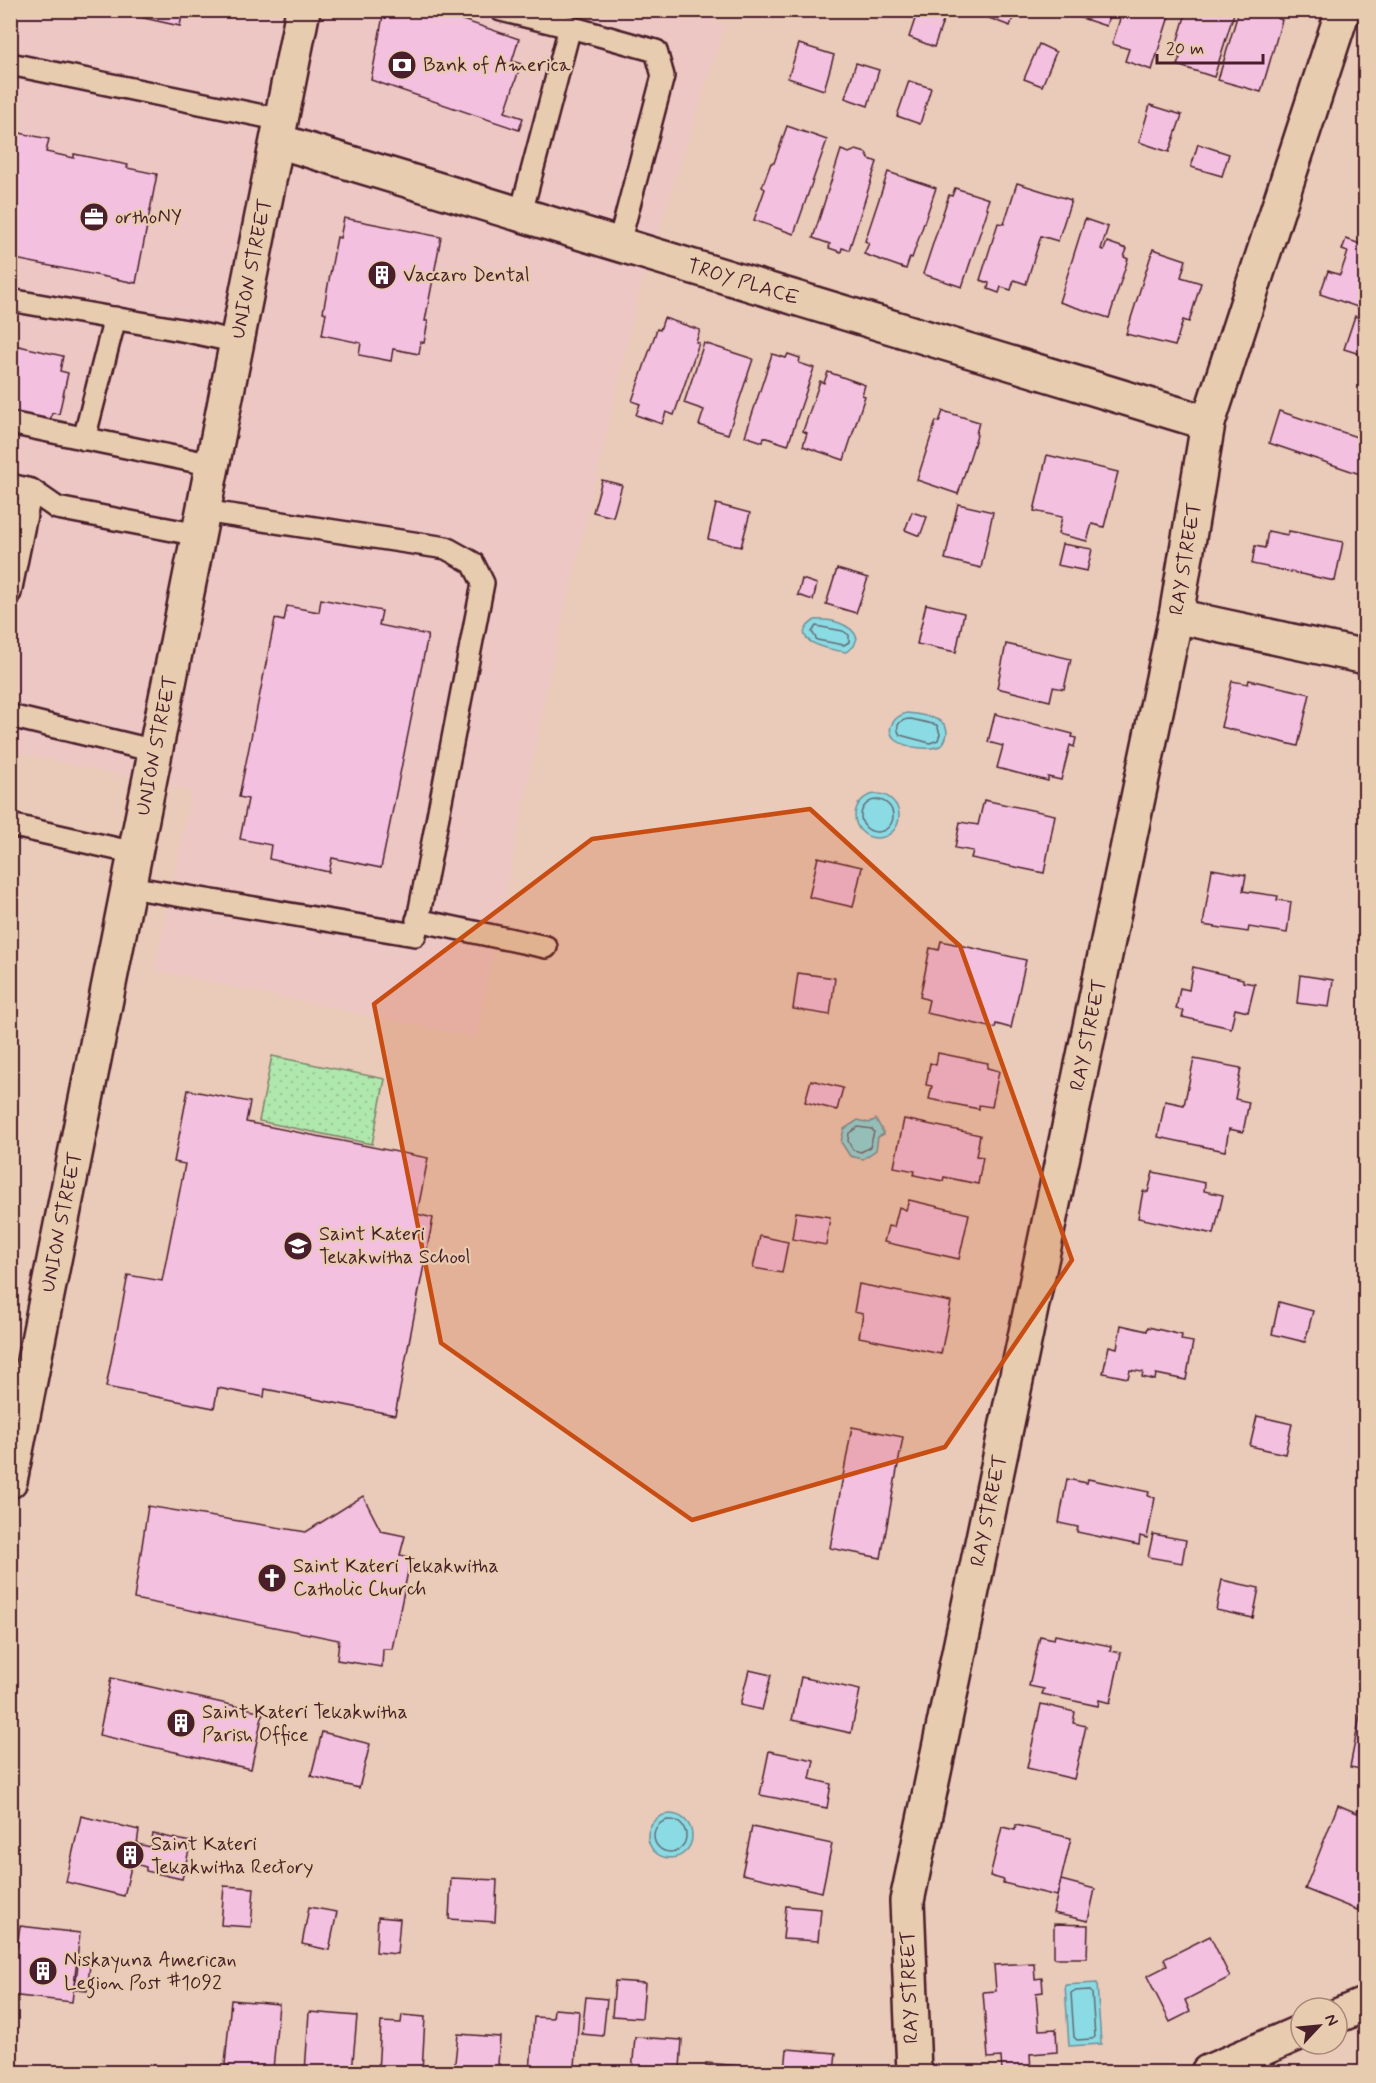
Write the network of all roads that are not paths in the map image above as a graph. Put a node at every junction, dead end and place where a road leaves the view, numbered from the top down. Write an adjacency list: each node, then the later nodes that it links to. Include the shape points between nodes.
1 (303, 10): 6 (street, UNION STREET)
2 (501, 10): 4 (lane)
3 (1343, 10): 13 (street, RAY STREET)
4 (570, 27): 7 (lane); 8 (lane, via 656,51 663,76)
5 (10, 64): 6 (lane)
6 (280, 130): 7 (street, TROY PLACE); 11 (street, UNION STREET)
7 (521, 213): 8 (street, TROY PLACE)
8 (620, 243): 13 (street, TROY PLACE)
9 (10, 300): 10 (lane)
10 (115, 318): 11 (lane); 14 (lane)
11 (238, 342): 15 (street, UNION STREET)
12 (10, 423): 14 (lane)
13 (1208, 423): 20 (street, RAY STREET)
14 (84, 439): 15 (lane)
15 (213, 465): 18 (street, UNION STREET)
16 (10, 485): 17 (lane)
17 (32, 490): 18 (lane, via 57,508); 19 (lane)
18 (201, 523): 23 (street, UNION STREET); 27 (lane, via 446,548 473,564 478,573 483,583)
19 (10, 593)
20 (1176, 616): 21 (street); 33 (street, RAY STREET, via 907,1901)
21 (1365, 657)
22 (10, 716): 23 (lane)
23 (155, 751): 25 (street, UNION STREET)
24 (10, 825): 25 (lane)
25 (135, 853): 26 (street, UNION STREET)
26 (129, 887): 27 (lane, via 415,936); 29 (street, UNION STREET)
27 (417, 920): 28 (lane)
28 (546, 947)
29 (10, 1481)
30 (1365, 2004): 31 (street)
31 (1349, 2011)
32 (1289, 2037): 34 (street)
33 (914, 2073)
34 (1208, 2073)

